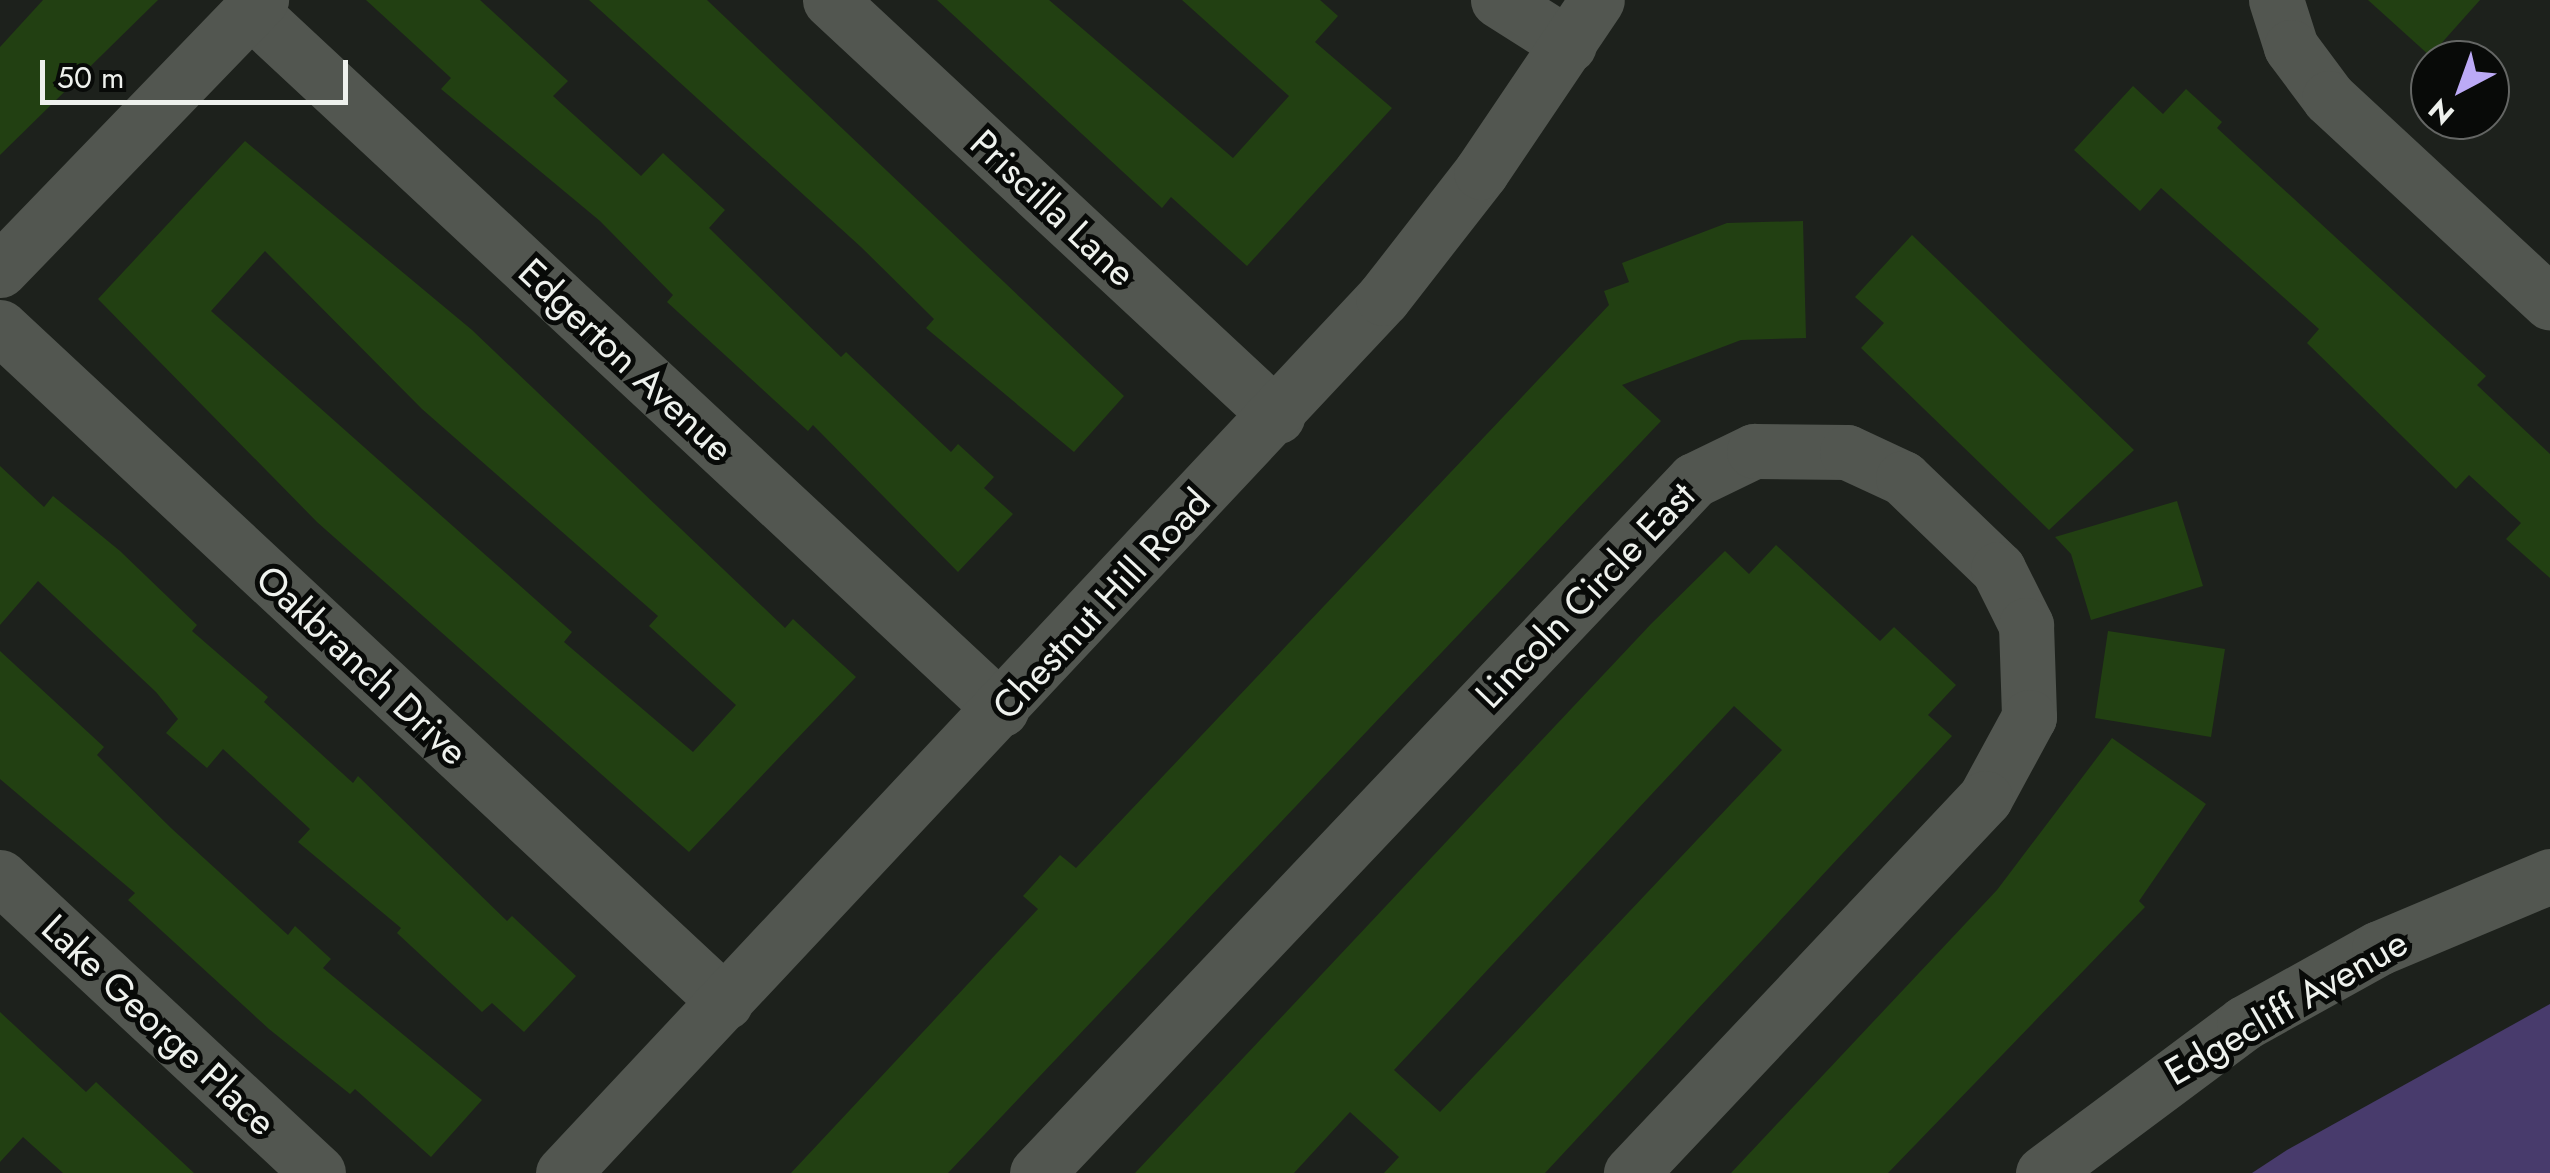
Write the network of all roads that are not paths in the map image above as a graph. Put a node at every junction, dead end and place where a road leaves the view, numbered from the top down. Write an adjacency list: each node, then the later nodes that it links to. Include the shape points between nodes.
1 (830, 0): 9 (street, Priscilla Lane)
2 (1498, 0): 5 (street)
3 (2276, 0): 7 (street, via 2307,74)
4 (256, 5): 6 (street); 10 (street, Edgerton Avenue)
5 (1583, 22): 9 (street, Chestnut Hill Road, via 1395,282)
6 (0, 270)
7 (2550, 303)
8 (0, 327): 13 (street, Oakbranch Drive)
9 (1278, 416): 10 (street, Chestnut Hill Road)
10 (1001, 710): 13 (street, Chestnut Hill Road)
11 (2550, 876): 18 (street, Edgecliff Avenue, via 2378,948 2244,1023)
12 (5, 892): 14 (street, Lake George Place)
13 (725, 1002): 15 (street, Chestnut Hill Road)
14 (318, 1173)
15 (564, 1173)
16 (1037, 1173): 17 (street, Lincoln Circle East, via 1694,480 1754,451 1846,452 1903,478 1998,569 2026,625 2029,717 1985,798)
17 (1631, 1173)
18 (2043, 1173)

